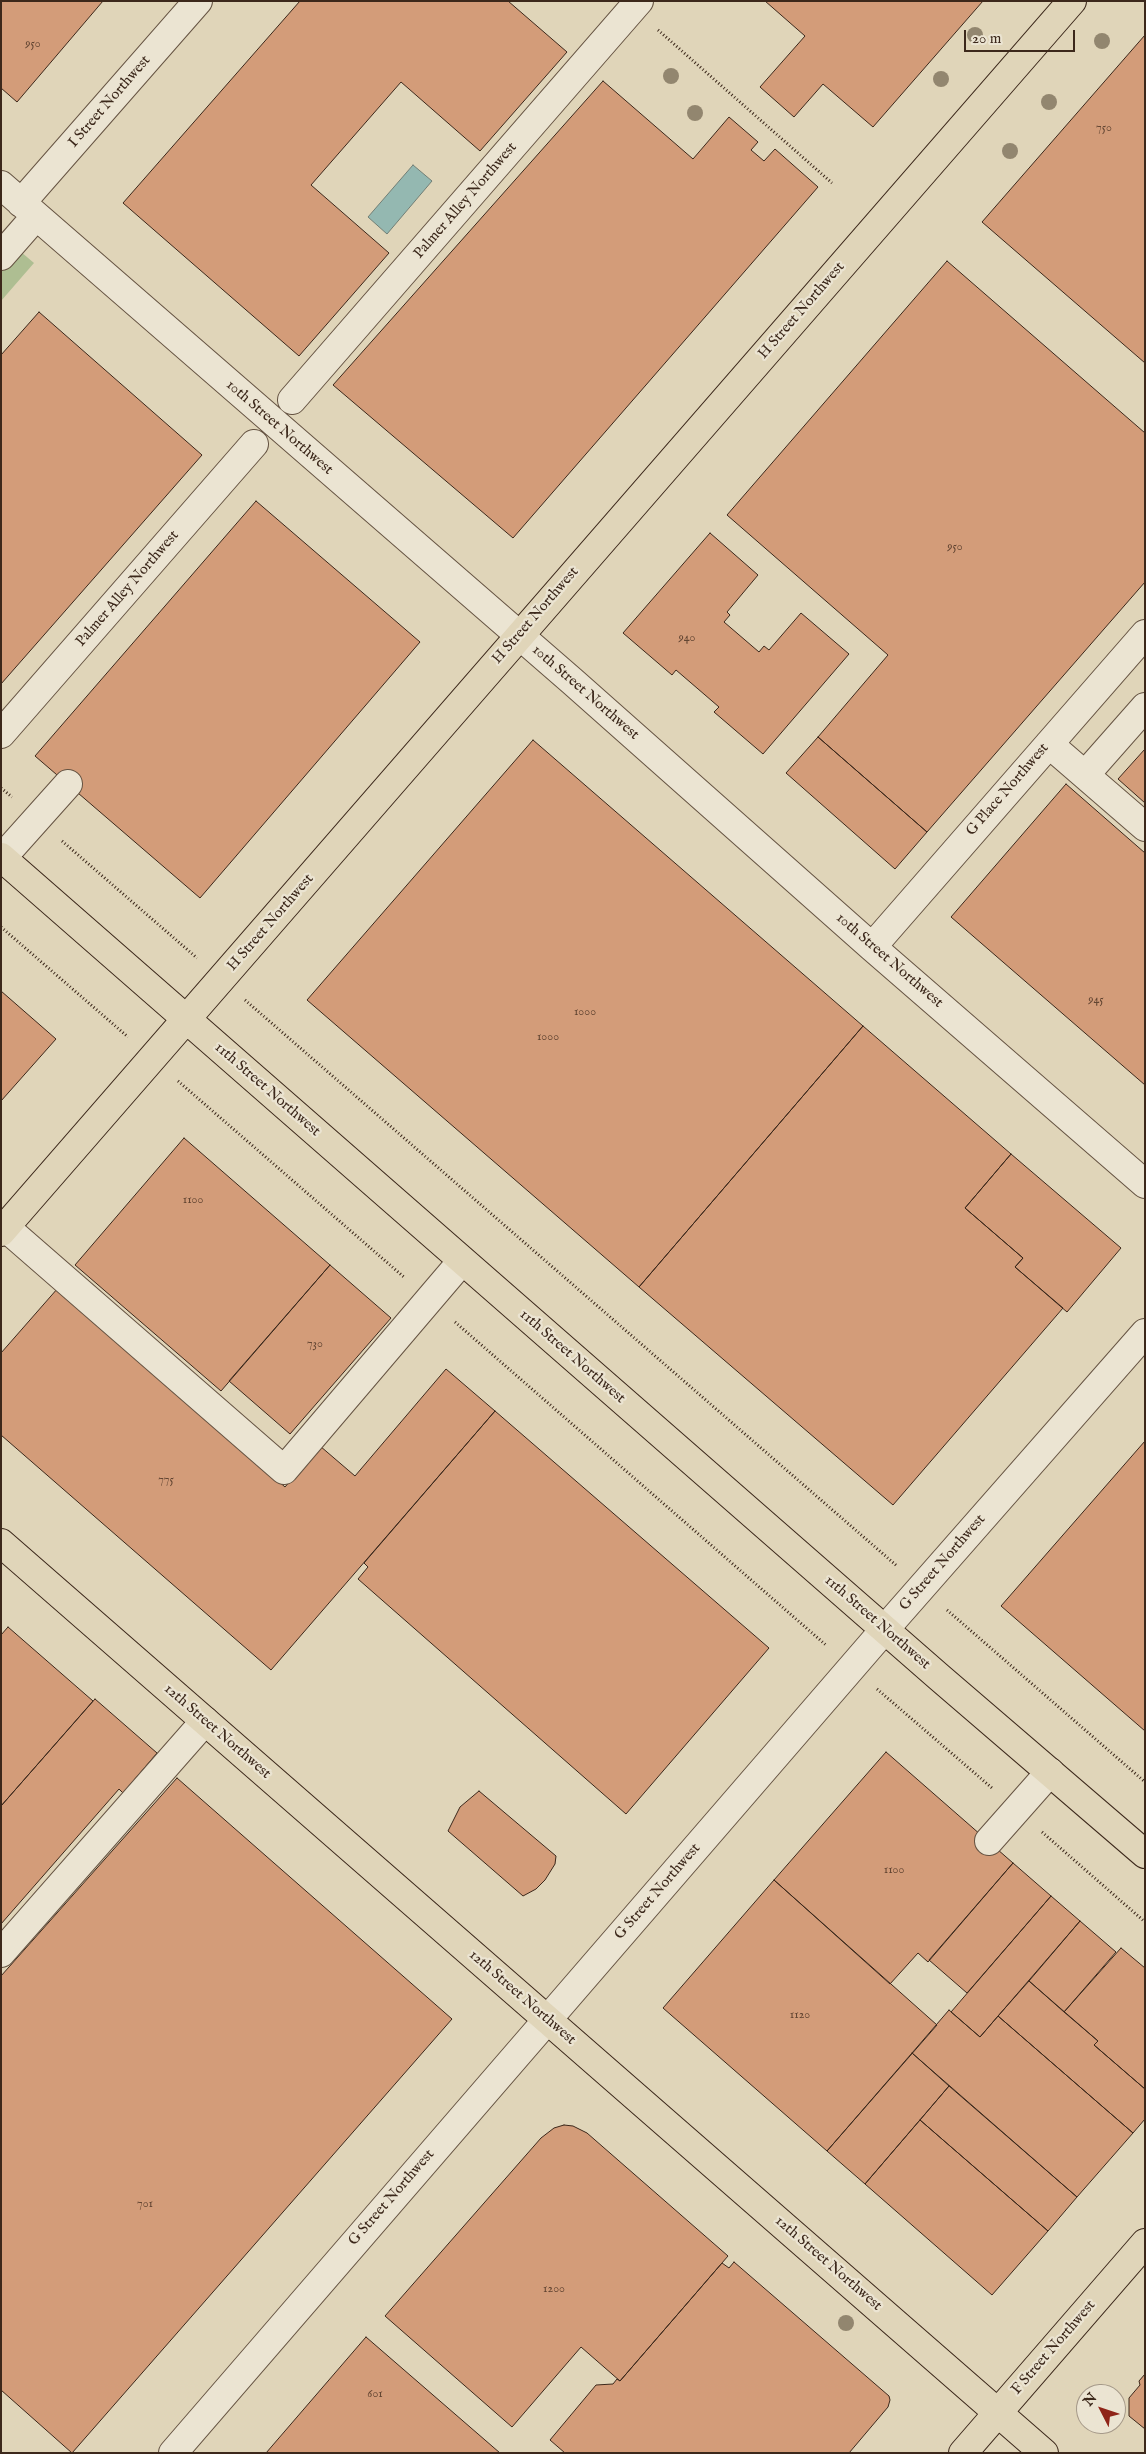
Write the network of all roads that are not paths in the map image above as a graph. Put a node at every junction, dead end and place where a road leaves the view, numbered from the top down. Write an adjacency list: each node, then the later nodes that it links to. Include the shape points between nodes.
1 (198, 1): 5 (street, I Street Northwest)
2 (1072, 1): 10 (main road, H Street Northwest)
3 (636, 5): 7 (street, Palmer Alley Northwest)
4 (1, 185): 5 (street, 10th Street Northwest)
5 (29, 210): 6 (street, I Street Northwest); 10 (street, 10th Street Northwest)
6 (1, 256)
7 (292, 400)
8 (254, 444): 12 (street, Palmer Alley Northwest)
9 (1145, 634): 13 (street, G Place Northwest)
10 (519, 636): 18 (street, 10th Street Northwest); 19 (main road, H Street Northwest)
11 (1145, 708): 14 (street)
12 (1, 734)
13 (1049, 744): 14 (street); 18 (street, G Place Northwest)
14 (1085, 775): 16 (street)
15 (68, 784): 17 (street)
16 (1145, 827)
17 (2, 858): 19 (main road, 11th Street Northwest)
18 (872, 947): 20 (street, 10th Street Northwest)
19 (187, 1019): 21 (main road, H Street Northwest); 22 (main road, 11th Street Northwest)
20 (1145, 1184)
21 (3, 1229): 22 (street, via 284,1470)
22 (462, 1261): 25 (main road, 11th Street Northwest)
23 (1145, 1333): 25 (street, G Street Northwest)
24 (1, 1544): 26 (main road, 12th Street Northwest)
25 (885, 1629): 27 (main road, 11th Street Northwest); 31 (street, G Street Northwest)
26 (205, 1721): 30 (street); 31 (main road, 12th Street Northwest)
27 (1050, 1772): 28 (street); 29 (main road, 11th Street Northwest)
28 (989, 1841)
29 (1145, 1854)
30 (1, 1953)
31 (547, 2020): 33 (main road, 12th Street Northwest); 34 (street, G Street Northwest)
32 (1145, 2243): 33 (main road, F Street Northwest)
33 (998, 2414): 35 (main road, F Street Northwest); 36 (main road, 12th Street Northwest)
34 (173, 2453)
35 (963, 2453)
36 (1044, 2453)

